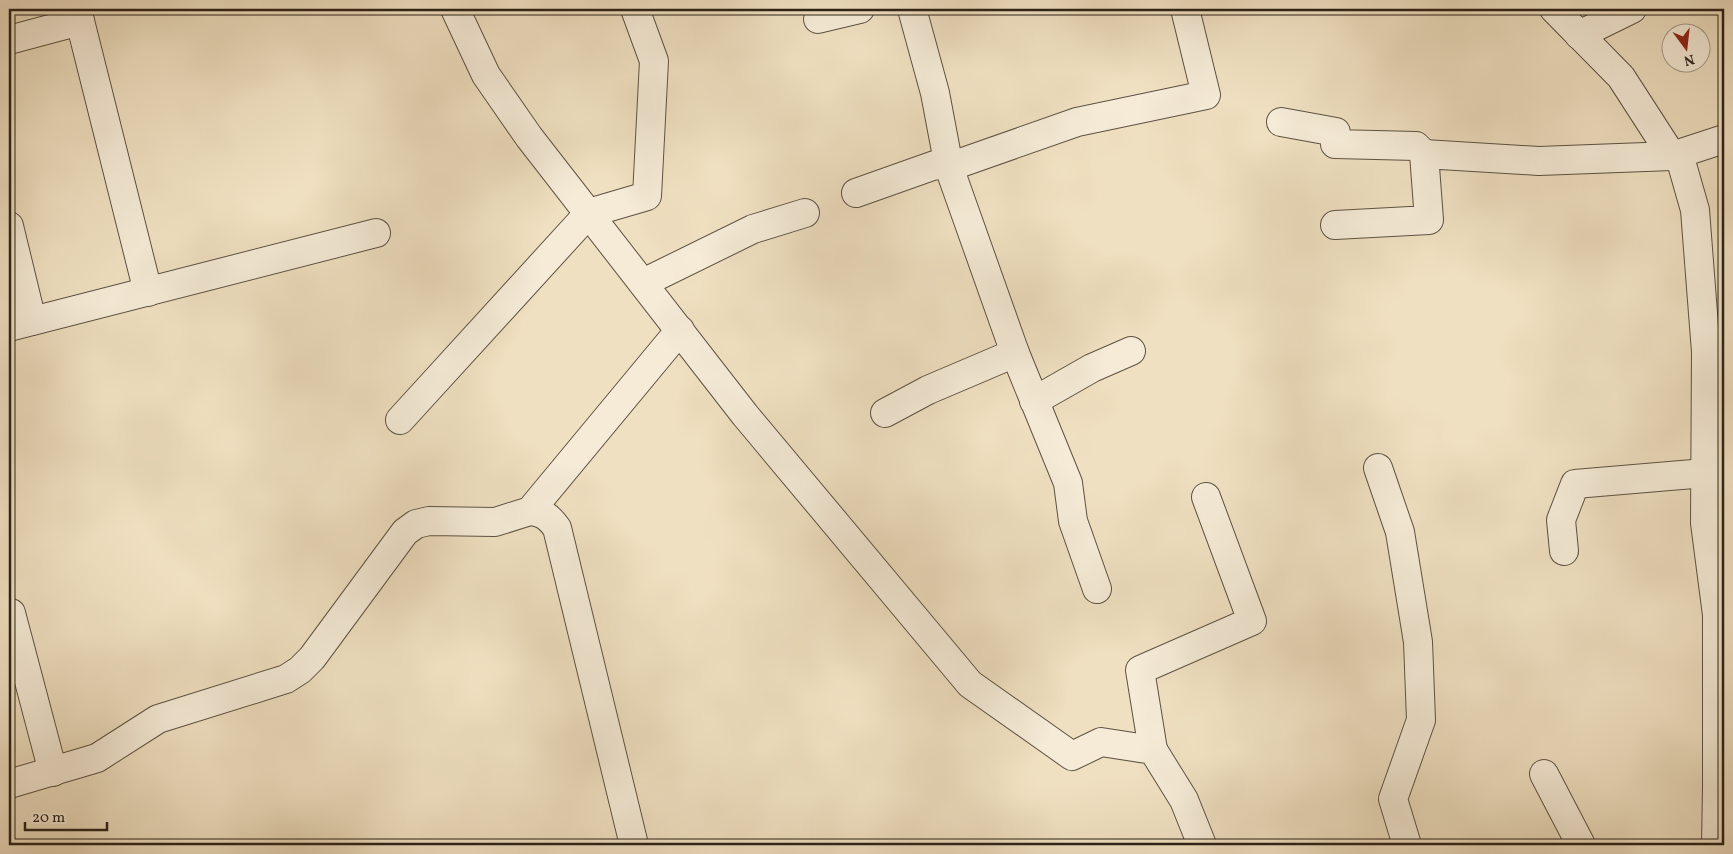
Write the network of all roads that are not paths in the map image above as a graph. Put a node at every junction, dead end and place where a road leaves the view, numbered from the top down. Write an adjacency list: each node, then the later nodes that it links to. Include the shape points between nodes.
1 (455, 9): 18 (street, via 486,75 529,137)
2 (635, 9): 18 (street, via 654,61 647,196)
3 (860, 9): 9 (street)
4 (912, 9): 16 (street, via 935,93)
5 (1185, 9): 16 (street, via 1206,95 1077,122)
6 (1554, 9): 10 (street)
7 (1632, 9): 10 (street)
8 (78, 15): 11 (street); 24 (street)
9 (818, 19)
10 (1579, 35): 15 (street, via 1620,77)
11 (9, 40)
12 (1281, 122): 14 (street, via 1336,132 1335,144 1416,146)
13 (1724, 140): 15 (street)
14 (1424, 154): 15 (street, via 1539,161); 20 (street, via 1429,220)
15 (1676, 155): 33 (street, via 1695,210 1706,352)
16 (949, 167): 17 (street, via 935,165); 28 (street)
17 (856, 193)
18 (589, 213): 23 (street); 31 (street)
19 (805, 213): 23 (street, via 752,229)
20 (1335, 224)
21 (9, 226): 25 (street)
22 (376, 233): 24 (street)
23 (643, 283): 26 (street)
24 (148, 292): 25 (street)
25 (20, 324)
26 (680, 330): 35 (street); 40 (street, via 745,415 970,684 1072,756 1101,742)
27 (1131, 351): 29 (street, via 1092,368)
28 (1015, 353): 29 (street); 30 (street, via 928,390)
29 (1034, 401): 38 (street, via 1068,483 1072,521)
30 (885, 413)
31 (400, 420)
32 (1378, 468): 47 (street, via 1400,532 1418,642 1421,720 1393,799)
33 (1706, 473): 36 (street); 37 (street, via 1575,484 1560,520)
34 (1206, 497): 40 (street, via 1252,621 1140,670)
35 (530, 511): 41 (street, via 495,522 429,521 416,524 404,532 300,670 286,679 158,719 97,758); 45 (street, via 549,517 557,528)
36 (1715, 513): 44 (street)
37 (1564, 550)
38 (1097, 590)
39 (12, 613): 41 (street)
40 (1153, 750): 46 (street, via 1184,800)
41 (53, 772): 43 (street)
42 (1544, 774): 48 (street)
43 (9, 784)
44 (1721, 787): 49 (street)
45 (634, 845)
46 (1202, 845)
47 (1407, 845)
48 (1581, 845)
49 (1716, 845)

